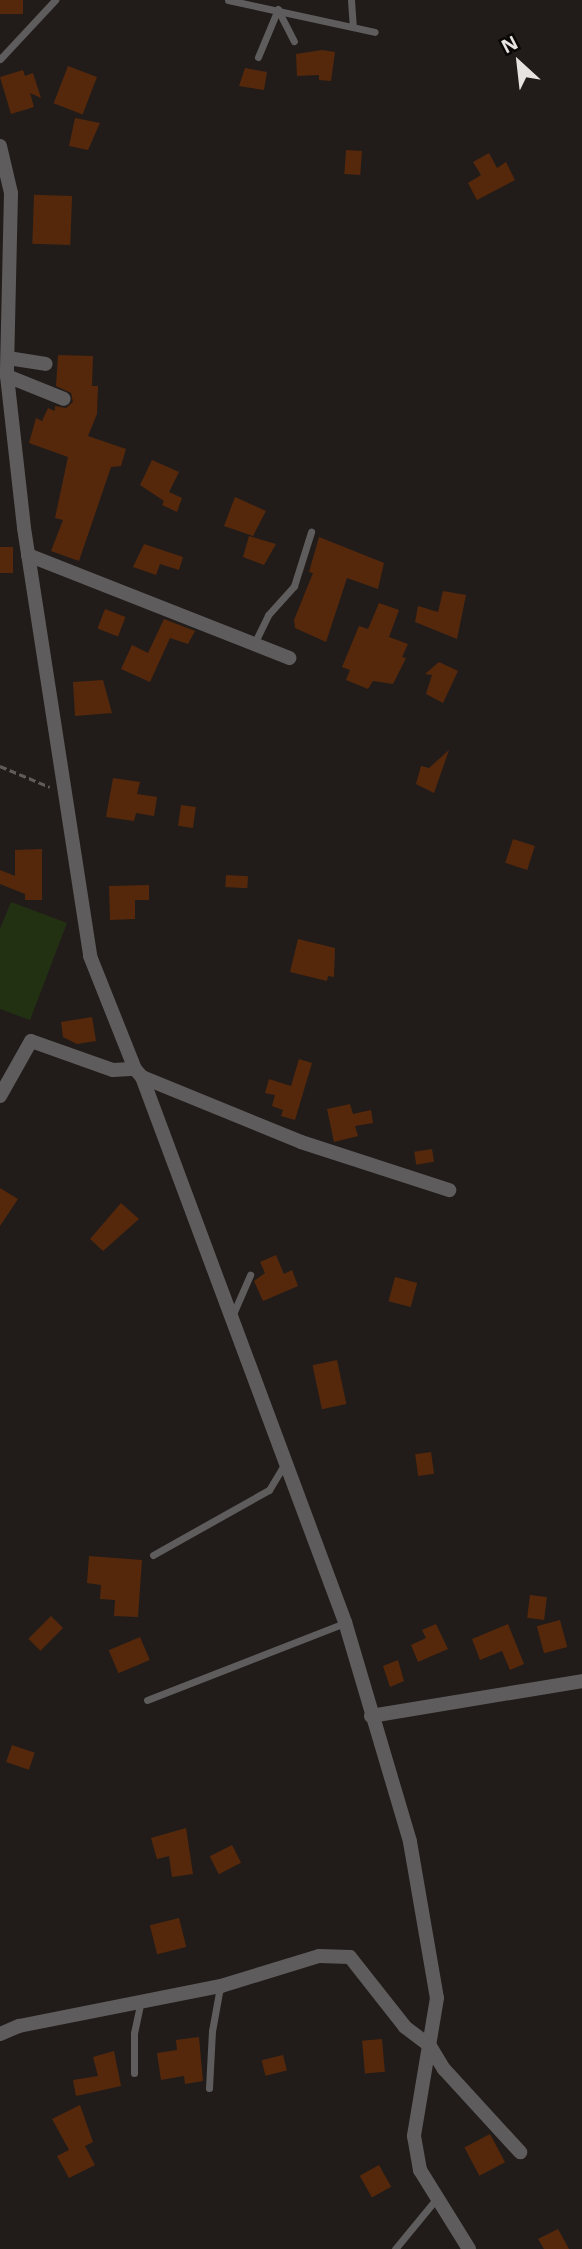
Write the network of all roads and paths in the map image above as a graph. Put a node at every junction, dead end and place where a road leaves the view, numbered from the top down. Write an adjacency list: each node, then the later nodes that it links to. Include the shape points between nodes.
1 (55, 0): 9 (lane)
2 (228, 0): 4 (lane)
3 (351, 0): 5 (lane)
4 (278, 9): 5 (lane); 7 (lane); 8 (lane)
5 (353, 26): 6 (lane)
6 (375, 32)
7 (294, 41)
8 (258, 57)
9 (0, 59)
10 (0, 146): 11 (street, via 11,192)
11 (8, 358): 12 (street); 13 (street)
12 (46, 363)
13 (7, 376): 14 (street); 16 (street)
14 (64, 398)
15 (310, 532): 17 (lane, via 293,586 268,615)
16 (27, 555): 17 (street); 20 (street)
17 (254, 645): 18 (street)
18 (289, 658)
19 (0, 766): 20 (path)
20 (65, 794): 21 (street, via 90,956)
21 (138, 1073): 22 (street, via 113,1070 32,1041); 23 (street, via 300,1142); 25 (street)
22 (0, 1096)
23 (449, 1189)
24 (250, 1275): 25 (lane)
25 (232, 1314): 26 (street)
26 (284, 1465): 27 (lane, via 269,1490); 28 (street)
27 (153, 1555)
28 (345, 1622): 30 (lane); 31 (street)
29 (582, 1681): 31 (street)
30 (147, 1700)
31 (371, 1716): 35 (street, via 410,1842 437,1998)
32 (221, 1986): 33 (street); 35 (street, via 320,1956 350,1957 405,2027); 37 (lane, via 212,2031)
33 (141, 2001): 34 (street, via 19,2025); 36 (lane, via 134,2033)
34 (0, 2034)
35 (430, 2046): 38 (street, via 444,2068); 39 (street, via 414,2136 420,2170)
36 (134, 2073)
37 (209, 2088)
38 (520, 2152)
39 (437, 2197): 40 (lane); 41 (street)
40 (395, 2249)
41 (469, 2249)

